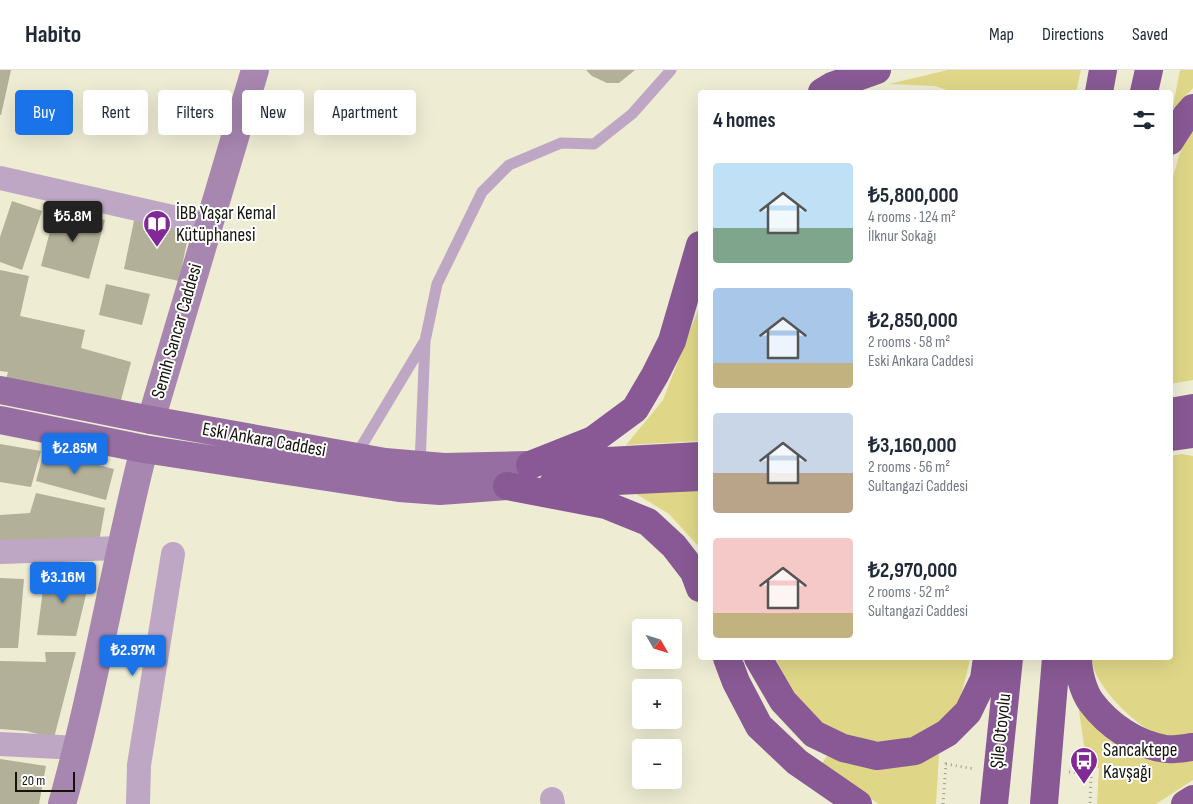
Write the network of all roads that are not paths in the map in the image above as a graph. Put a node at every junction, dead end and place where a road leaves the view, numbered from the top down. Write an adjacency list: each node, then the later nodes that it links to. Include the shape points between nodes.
1 (254, 70): 12 (main road, Semih Sancar Caddesi)
2 (671, 70): 14 (lane, via 632,114 594,144 561,143 509,165 482,192 437,284)
3 (877, 70): 6 (highway)
4 (1103, 70): 7 (highway)
5 (1149, 70): 8 (highway)
6 (825, 90)
7 (1098, 90)
8 (1144, 90)
9 (1193, 108): 10 (highway)
10 (1173, 136)
11 (0, 178): 12 (street)
12 (208, 225): 19 (main road, Semih Sancar Caddesi)
13 (698, 252): 24 (highway, via 672,341 635,409 592,440)
14 (425, 341): 21 (lane); 23 (lane)
15 (0, 390): 19 (main road, Eski Ankara Caddesi)
16 (1193, 408): 17 (highway)
17 (1173, 411)
18 (0, 420): 20 (main road, Eski Ankara Caddesi)
19 (151, 420): 21 (main road, Eski Ankara Caddesi)
20 (144, 449): 26 (main road, Eski Ankara Caddesi, via 399,488 440,491); 27 (main road)
21 (355, 456): 23 (main road, Eski Ankara Caddesi)
22 (698, 456): 24 (highway)
23 (420, 465): 24 (main road, Eski Ankara Caddesi)
24 (530, 466)
25 (698, 477): 26 (highway)
26 (507, 486): 30 (highway, via 606,505 648,522 674,546)
27 (120, 548): 28 (street); 39 (main road)
28 (0, 552)
29 (173, 554): 42 (street, via 139,766)
30 (698, 583)
31 (727, 660): 43 (highway, via 759,726 797,762)
32 (759, 660): 33 (highway, via 783,701 814,734 843,748 877,756 915,751 947,733 968,712 984,679)
33 (987, 660)
34 (1009, 660): 44 (highway, Şile Otoyolu)
35 (1056, 660): 45 (highway)
36 (1078, 660): 38 (highway, via 1091,701 1134,740 1166,749)
37 (0, 744): 39 (street)
38 (1193, 747)
39 (78, 748): 41 (main road)
40 (1193, 799): 46 (highway)
41 (62, 804)
42 (138, 804)
43 (858, 804)
44 (994, 804)
45 (1044, 804)
46 (1185, 804)

